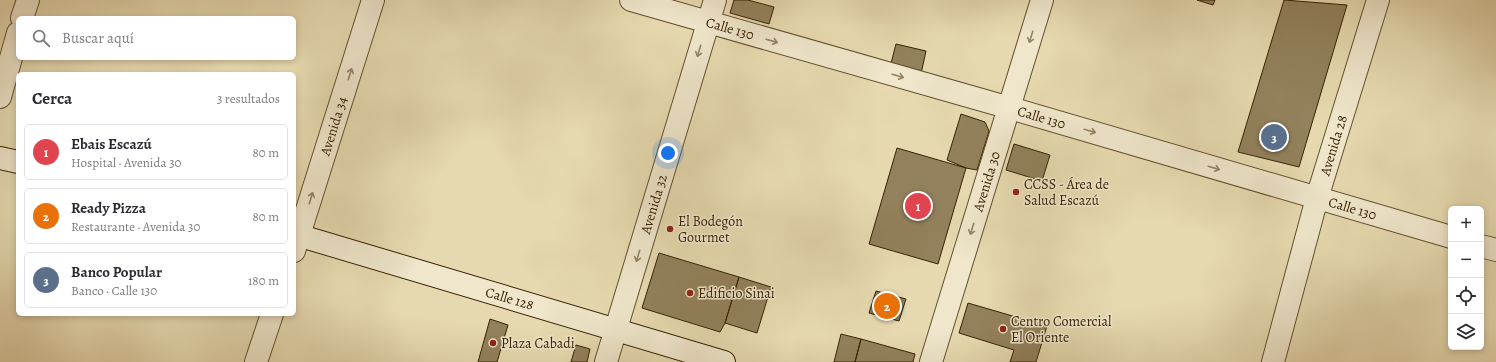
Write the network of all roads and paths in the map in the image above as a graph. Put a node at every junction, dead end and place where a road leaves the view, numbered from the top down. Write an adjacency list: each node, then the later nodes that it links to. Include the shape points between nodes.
1 (28, 0): 7 (street)
2 (373, 0): 16 (street, Avenida 34, one-way to 2)
3 (631, 0): 8 (street, Calle 130)
4 (715, 0): 8 (street, Avenida 32)
5 (1042, 0): 11 (street, Avenida 30, one-way to 11)
6 (1378, 0): 14 (street, Avenida 28)
7 (23, 16)
8 (708, 22): 11 (street, Calle 130, one-way to 11); 20 (street, Avenida 32, one-way to 20)
9 (16, 41): 10 (street)
10 (0, 96)
11 (1010, 108): 14 (street, Calle 130, one-way to 14); 24 (street, Avenida 30, one-way to 24)
12 (0, 158): 13 (street)
13 (16, 162)
14 (1317, 198): 15 (street, Calle 130); 25 (street, Avenida 28)
15 (1448, 236)
16 (296, 240): 20 (street, Calle 128)
17 (1484, 247): 18 (street)
18 (1496, 250)
19 (271, 316): 21 (street)
20 (616, 329): 22 (street, Avenida 32); 23 (street, Calle 128)
21 (256, 362)
22 (606, 362)
23 (724, 362)
24 (931, 362)
25 (1273, 362)

